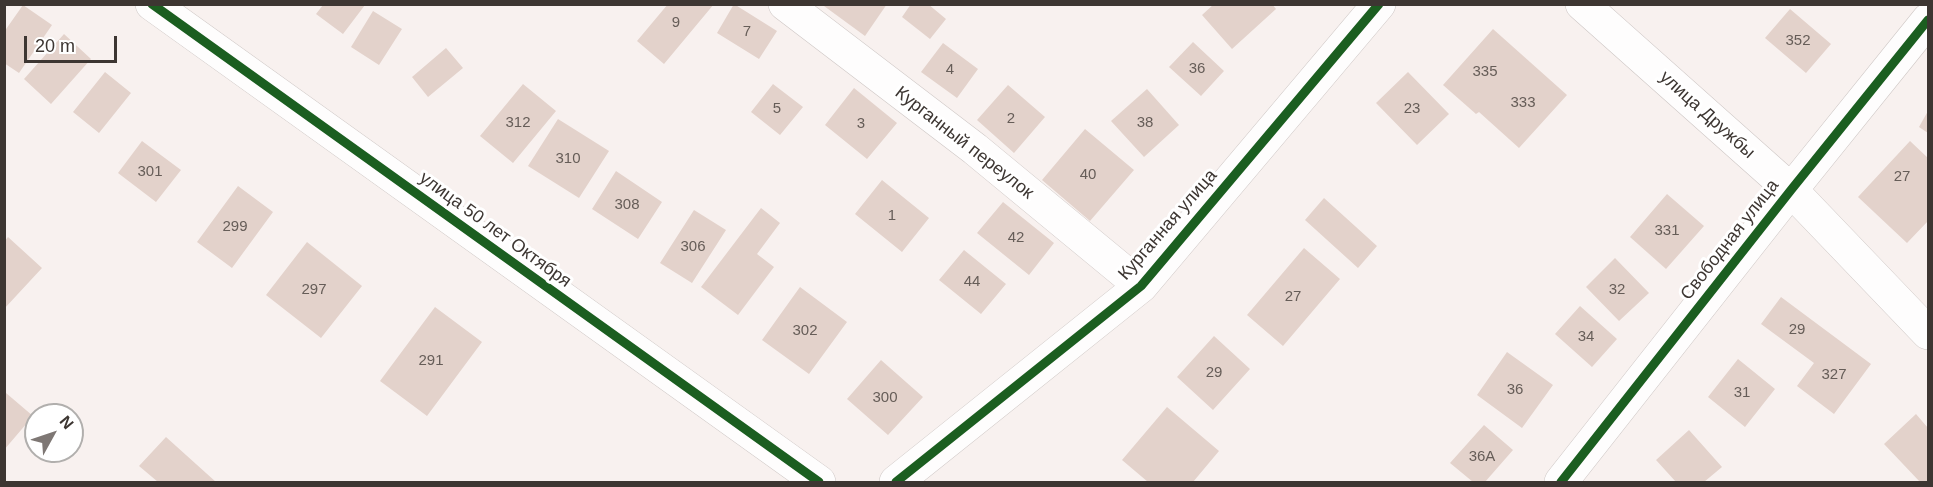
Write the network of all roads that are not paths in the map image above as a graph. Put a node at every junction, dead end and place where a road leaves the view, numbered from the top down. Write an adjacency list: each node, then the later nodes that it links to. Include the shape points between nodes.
1 (152, 4): 9 (street, улица 50 лет Октября)
2 (785, 4): 7 (street, Курганный переулок, via 975,149)
3 (1379, 4): 7 (street, Курганная улица)
4 (1582, 4): 6 (street, улица Дружбы)
5 (1929, 21): 6 (street, Свободная улица)
6 (1791, 190): 8 (street, улица Дружбы); 11 (street, Свободная улица)
7 (1141, 286): 10 (street, Курганная улица)
8 (1929, 333)
9 (819, 483)
10 (896, 483)
11 (1561, 483)

